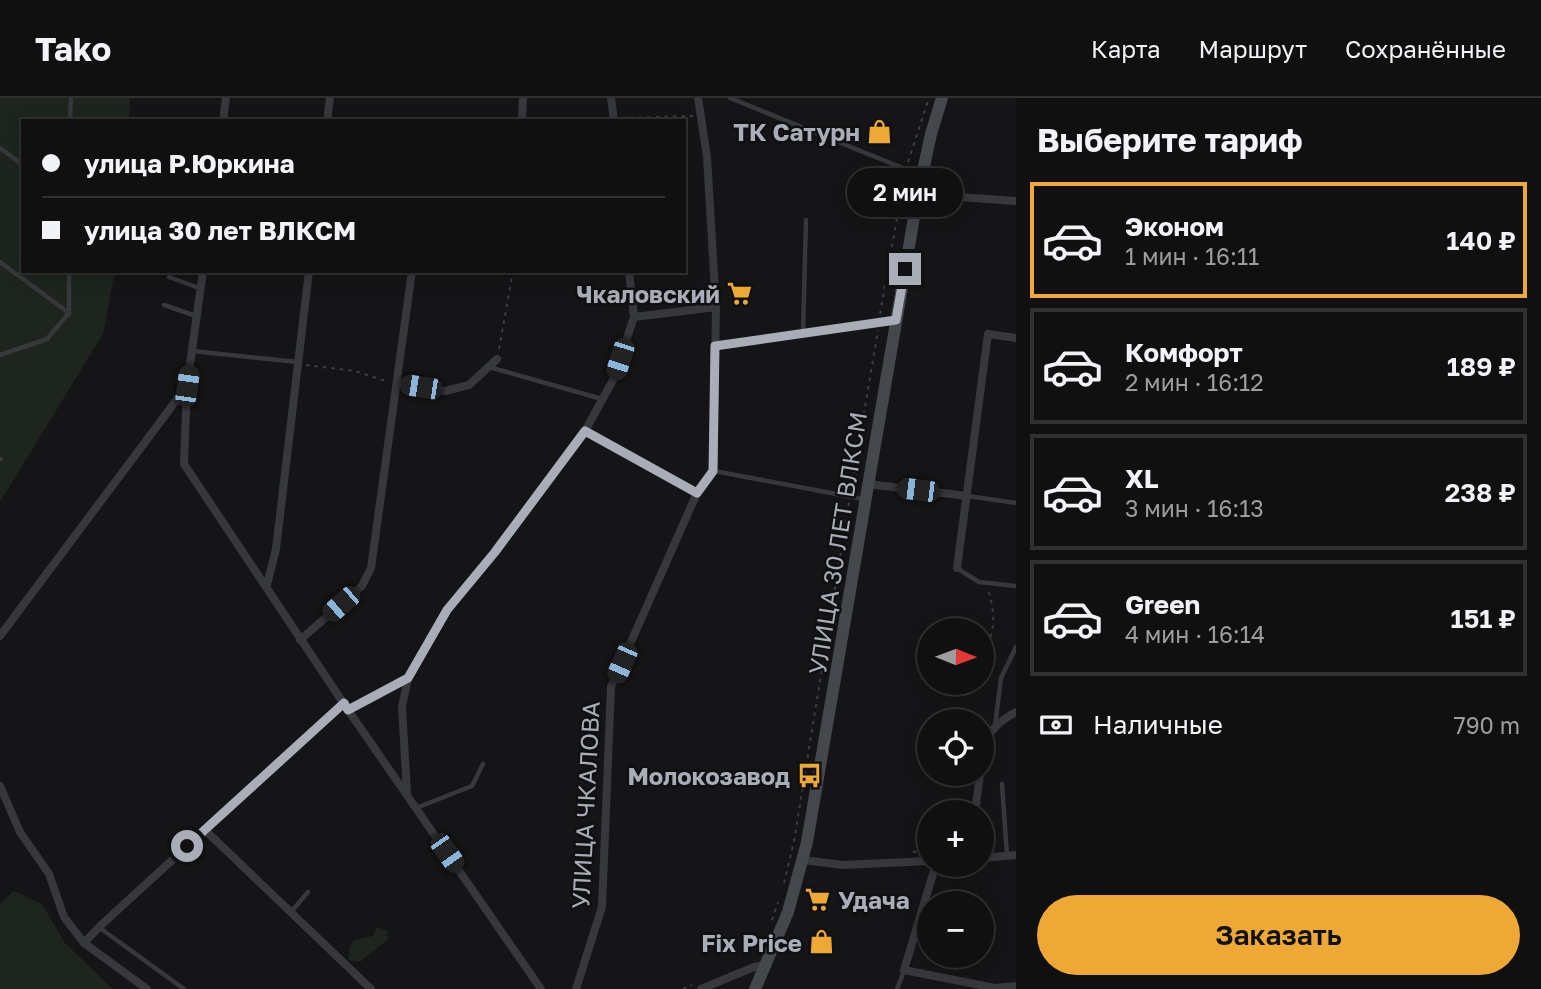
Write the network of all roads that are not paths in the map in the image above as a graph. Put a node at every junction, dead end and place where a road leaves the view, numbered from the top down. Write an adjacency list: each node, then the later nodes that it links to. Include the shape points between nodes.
1 (71, 98): 9 (lane)
2 (226, 98): 10 (street)
3 (330, 98): 11 (street)
4 (523, 98): 12 (street)
5 (611, 98): 13 (street)
6 (698, 98): 29 (street, via 707,157)
7 (730, 98): 16 (lane)
8 (942, 98): 16 (main road, УЛИЦА 30 ЛЕТ ВЛКСМ)
9 (71, 119)
10 (223, 119)
11 (327, 119)
12 (522, 119)
13 (614, 119)
14 (0, 148): 15 (lane)
15 (21, 164)
16 (922, 176): 17 (main road, УЛИЦА 30 ЛЕТ ВЛКСМ)
17 (918, 194): 18 (street); 33 (main road, УЛИЦА 30 ЛЕТ ВЛКСМ)
18 (1016, 200)
19 (806, 220): 34 (lane)
20 (0, 262): 30 (lane)
21 (69, 273): 30 (lane)
22 (202, 273): 27 (street)
23 (309, 273): 40 (street)
24 (412, 273): 42 (street)
25 (629, 273): 32 (street)
26 (169, 277): 27 (lane)
27 (200, 288): 31 (street)
28 (164, 305): 31 (lane)
29 (716, 307): 32 (street); 36 (street)
30 (69, 313): 38 (lane, via 47,339)
31 (196, 316): 37 (street)
32 (634, 317): 44 (street)
33 (896, 320): 34 (lane); 47 (main road, УЛИЦА 30 ЛЕТ ВЛКСМ)
34 (803, 332): 36 (lane)
35 (1016, 338): 49 (street, via 988,334)
36 (715, 346): 46 (street)
37 (192, 351): 40 (lane); 43 (street)
38 (0, 355)
39 (497, 359): 41 (street)
40 (298, 362): 53 (street, via 276,548)
41 (488, 367): 42 (street, via 469,385 445,391); 44 (lane)
42 (397, 383): 56 (street, via 371,568 362,586)
43 (187, 386): 53 (street, via 184,464); 55 (street)
44 (603, 399): 45 (street)
45 (585, 431): 48 (lane); 58 (street, via 447,610)
46 (713, 471): 48 (street, УЛИЦА ЧКАЛОВА); 50 (lane)
47 (868, 484): 49 (street); 50 (main road, УЛИЦА 30 ЛЕТ ВЛКСМ)
48 (697, 493): 83 (street, УЛИЦА ЧКАЛОВА, via 611,687 602,907)
49 (967, 496): 51 (lane); 52 (street)
50 (865, 499): 69 (main road, УЛИЦА 30 ЛЕТ ВЛКСМ)
51 (1016, 503)
52 (957, 568): 54 (lane, via 979,582)
53 (267, 585): 56 (street)
54 (1016, 586)
55 (0, 636)
56 (300, 640): 59 (street)
57 (1016, 647): 61 (lane, via 1001,678)
58 (408, 678): 59 (street); 65 (street, via 402,707)
59 (346, 707): 65 (street); 67 (street)
60 (1016, 712): 61 (street)
61 (995, 726)
62 (483, 764): 66 (lane, via 472,786)
63 (1002, 784): 68 (lane)
64 (0, 786): 75 (street, via 20,832 49,874 64,917)
65 (407, 796): 66 (street)
66 (416, 808): 82 (street)
67 (205, 830): 73 (street); 74 (street)
68 (1011, 856)
69 (803, 860): 70 (street, via 843,865); 76 (main road, УЛИЦА 30 ЛЕТ ВЛКСМ, via 788,912)
70 (917, 862)
71 (932, 877): 77 (street)
72 (308, 892): 73 (lane)
73 (290, 912): 81 (street)
74 (99, 927): 75 (street); 80 (lane)
75 (84, 943): 79 (street)
76 (765, 965): 84 (street); 85 (main road, УЛИЦА 30 ЛЕТ ВЛКСМ)
77 (904, 970): 78 (street, via 995,988); 86 (lane)
78 (1016, 986)
79 (147, 989)
80 (184, 989)
81 (370, 989)
82 (541, 989)
83 (576, 989)
84 (701, 989)
85 (755, 989)
86 (897, 989)

